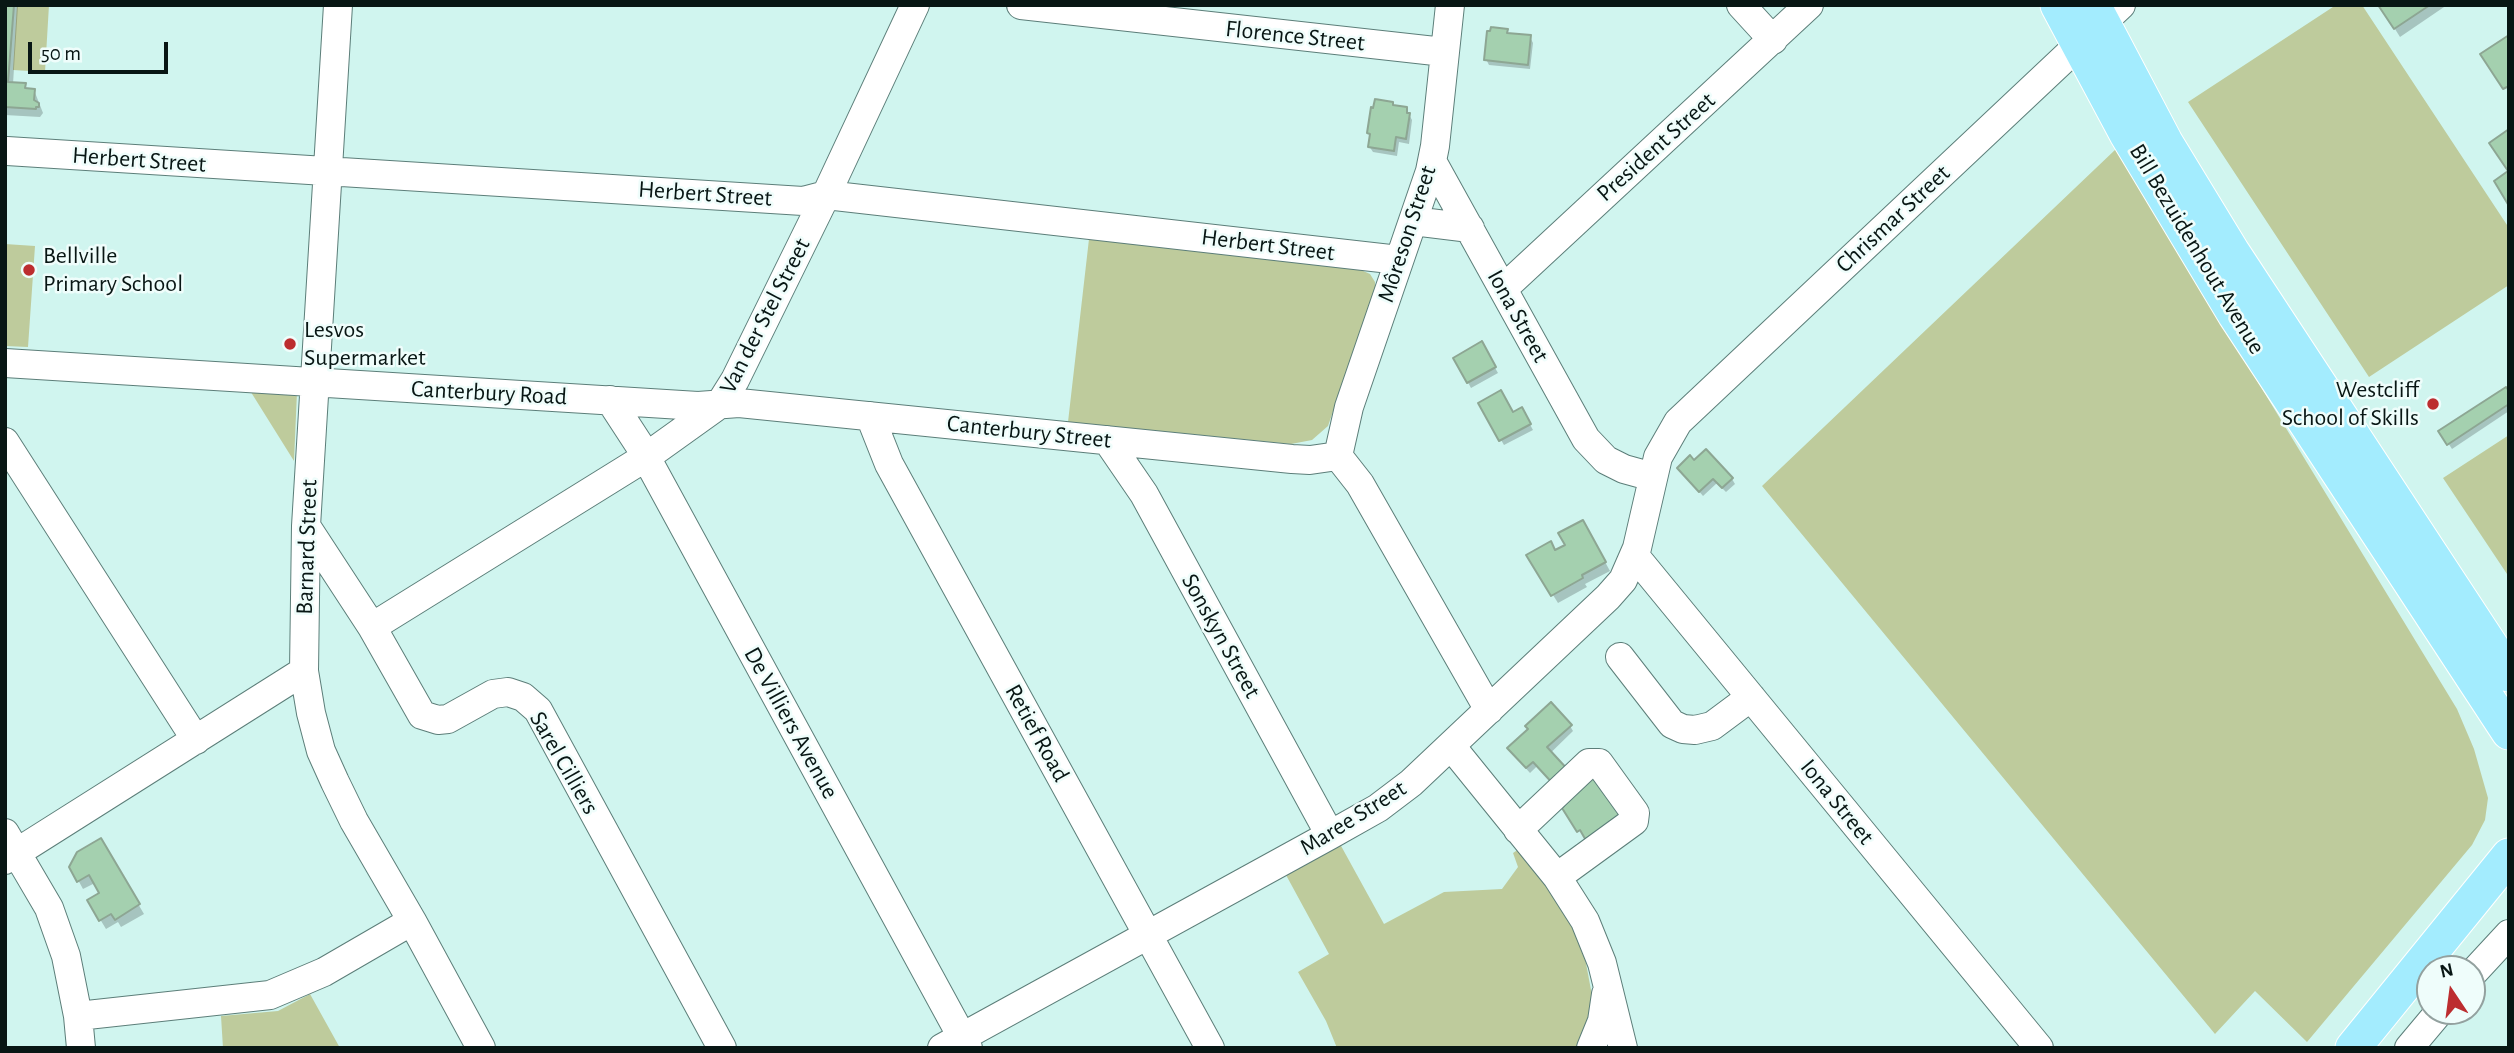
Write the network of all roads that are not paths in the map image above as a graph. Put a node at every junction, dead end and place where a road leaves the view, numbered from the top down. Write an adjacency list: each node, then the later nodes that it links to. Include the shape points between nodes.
1 (338, 5): 13 (street, Barnard Street)
2 (915, 5): 14 (street, Van der Stel Street)
3 (1021, 5): 10 (street, Florence Street)
4 (1450, 5): 10 (street, Môreson Street)
5 (1741, 5): 9 (street)
6 (1809, 5): 9 (street, President Street)
7 (2058, 5): 8 (main road, Bill Bezuidenhout Avenue)
8 (2098, 19): 24 (street, Chrismar Street); 39 (main road, Bill Bezuidenhout Avenue, via 2232,252); 42 (main road, Bill Bezuidenhout Avenue, via 2127,134 2235,314)
9 (1773, 40): 18 (street, President Street)
10 (1444, 52): 12 (street, Môreson Street)
11 (7, 151): 13 (street, Herbert Street)
12 (1432, 161): 15 (street, Môreson Street); 16 (street, Iona Street)
13 (329, 172): 14 (street, Herbert Street, via 803,201); 20 (street, Barnard Street)
14 (826, 195): 17 (street, Herbert Street); 22 (street, Van der Stel Street)
15 (1413, 222): 16 (street); 17 (street, Môreson Street)
16 (1470, 228): 18 (street, Iona Street)
17 (1399, 260): 28 (street, Môreson Street, via 1349,407)
18 (1503, 289): 30 (street, Iona Street, via 1591,445 1618,467)
19 (5, 363): 20 (street, Canterbury Road)
20 (314, 383): 21 (street, Canterbury Road); 32 (street, Barnard Street)
21 (610, 400): 22 (street, Canterbury Road); 29 (street, De Villiers Avenue)
22 (720, 404): 23 (street, Canterbury Street); 29 (street, Van der Stel Street)
23 (870, 416): 25 (street, Canterbury Street); 51 (street, Retief Road, via 889,464)
24 (1668, 436): 30 (street, Maree Street)
25 (1107, 440): 27 (street, Canterbury Street); 31 (street, Sonskyn Street)
26 (5, 442): 43 (street)
27 (1150, 444): 28 (street, Canterbury Street, via 1292,459); 31 (street, via 1138,466)
28 (1338, 456): 41 (street, via 1360,484)
29 (646, 457): 36 (street, Van der Stel Street); 59 (street, De Villiers Avenue)
30 (1653, 477): 33 (street, Maree Street)
31 (1144, 494): 46 (street, Sonskyn Street)
32 (306, 526): 34 (street, Sarel Cilliers); 35 (street, Barnard Street)
33 (1635, 556): 40 (street, Iona Street); 41 (street, Maree Street, via 1616,588)
34 (349, 592): 35 (street, via 326,593); 36 (street, Sarel Cilliers)
35 (305, 601): 38 (street, Barnard Street)
36 (372, 627): 62 (street, Sarel Cilliers, via 422,715 448,719 493,694 508,692 538,710)
37 (1620, 657): 40 (street, via 1672,724 1683,729 1712,726)
38 (304, 671): 43 (street); 50 (street, Barnard Street, via 321,751 354,821)
39 (2509, 674)
40 (1751, 697): 66 (street, Iona Street)
41 (1489, 710): 44 (street, Maree Street)
42 (2509, 732)
43 (196, 740): 47 (street)
44 (1451, 747): 45 (street); 46 (street, Maree Street, via 1378,808)
45 (1518, 830): 49 (street); 49 (street, via 1589,763 1599,763 1635,813 1634,821)
46 (1330, 835): 51 (street, Maree Street)
47 (9, 849): 57 (street, via 49,908 66,956)
48 (2509, 856): 55 (main road)
49 (1557, 877): 54 (street, via 1590,932)
50 (412, 921): 57 (street, via 324,972 270,995); 61 (street, Barnard Street)
51 (1147, 934): 59 (street, Maree Street); 63 (street, Retief Road)
52 (2509, 934): 53 (street)
53 (2486, 959)
54 (1607, 985): 64 (street, via 1602,1021); 65 (street)
55 (2399, 991): 56 (street); 67 (main road)
56 (2416, 1004)
57 (78, 1016): 60 (street)
58 (2428, 1025): 68 (street)
59 (957, 1044)
60 (81, 1048)
61 (481, 1048)
62 (722, 1048)
63 (1210, 1048)
64 (1591, 1048)
65 (1623, 1048)
66 (2039, 1048)
67 (2353, 1048)
68 (2409, 1048)

